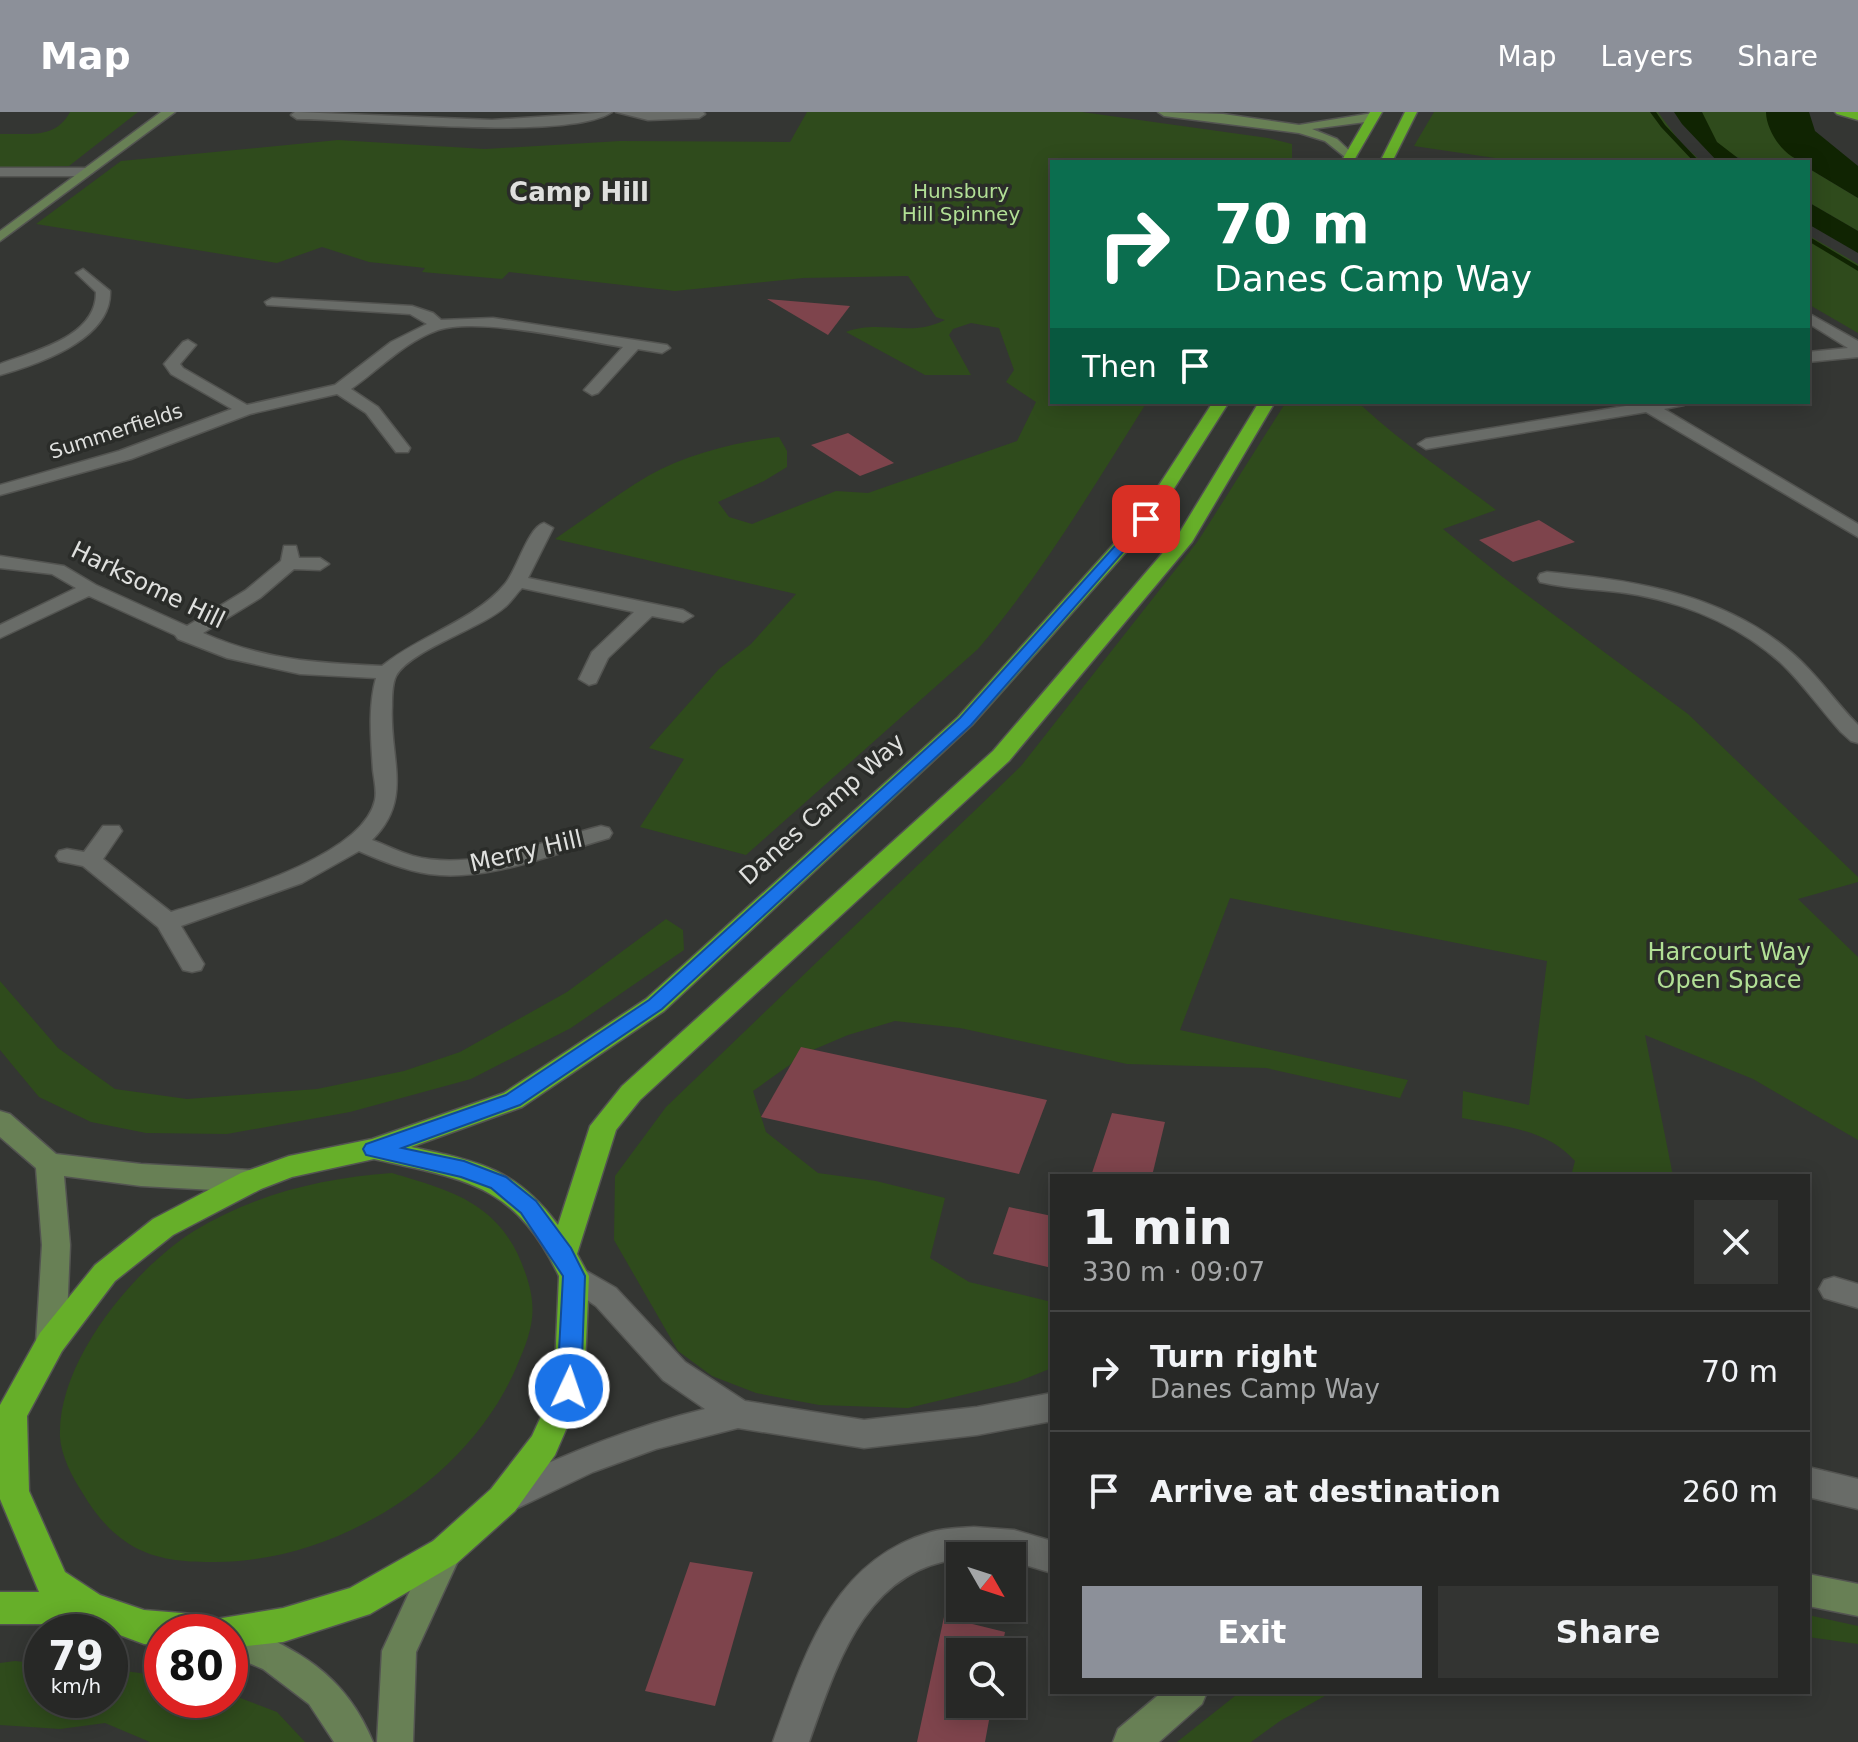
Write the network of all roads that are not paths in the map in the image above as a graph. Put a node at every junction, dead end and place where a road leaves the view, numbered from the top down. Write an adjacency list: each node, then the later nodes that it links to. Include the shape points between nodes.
1 (169, 112): 16 (street)
2 (606, 112): 7 (street, via 524,124)
3 (622, 112): 8 (street)
4 (1164, 112): 12 (street)
5 (1411, 112): 14 (highway)
6 (1841, 112): 11 (highway)
7 (416, 114): 10 (street)
8 (699, 114)
9 (1374, 114): 12 (street); 13 (highway)
10 (297, 115)
11 (1858, 116)
12 (1286, 127): 13 (street, via 1336,142)
13 (1348, 160)
14 (1387, 160)
15 (0, 172): 16 (street)
16 (87, 172): 17 (street)
17 (0, 237)
18 (83, 273): 27 (street, via 103,291 103,309 91,325 62,344)
19 (300, 292): 21 (street, Summerfields, via 280,303 412,310)
20 (1810, 318): 25 (street)
21 (437, 325): 22 (street, Summerfields, via 493,322); 28 (street, Summerfields, via 396,345)
22 (635, 343): 24 (street, Summerfields); 29 (street)
23 (188, 345): 34 (street, Summerfields, via 172,364 177,371)
24 (662, 348)
25 (1858, 350): 26 (street)
26 (1810, 357)
27 (0, 370)
28 (340, 389): 34 (street, Summerfields); 36 (street, via 372,410)
29 (592, 390)
30 (1220, 404): 60 (highway, Danes Camp Way, via 1146,519 965,721 655,1005 513,1100)
31 (1266, 404): 63 (highway, via 1186,538 1001,756 631,1093 604,1126)
32 (1666, 404): 33 (street)
33 (1649, 407): 35 (street); 39 (street)
34 (245, 410): 37 (street, Summerfields, via 125,455)
35 (1426, 444)
36 (402, 448)
37 (0, 490)
38 (1858, 509): 39 (street)
39 (1832, 517): 41 (street)
40 (544, 528): 45 (street)
41 (1858, 532)
42 (0, 562): 46 (street, Harksome Hill, via 61,570)
43 (320, 564): 50 (street, via 290,556 253,594)
44 (1547, 578): 53 (street, via 1606,574 1748,629 1789,659)
45 (517, 582): 47 (street); 51 (street, via 498,604)
46 (89, 589): 49 (street); 50 (street, Harksome Hill)
47 (648, 610): 48 (street); 52 (street, via 599,656)
48 (683, 616)
49 (0, 632)
50 (185, 635): 51 (street, Harksome Hill, via 234,654 300,668)
51 (387, 672): 56 (street, via 380,695 386,800 379,822)
52 (589, 679)
53 (1855, 728)
54 (111, 831): 57 (street, via 79,858)
55 (601, 833): 56 (street, Merry Hill, via 474,865 444,867 413,863)
56 (358, 843): 57 (street, via 329,863)
57 (167, 922): 58 (street)
58 (192, 964)
59 (0, 1121): 61 (street)
60 (374, 1149): 62 (highway, Danes Camp Way); 63 (highway, via 464,1169 498,1183 529,1207)
61 (49, 1164): 62 (street); 64 (street, via 56,1245)
62 (251, 1181): 64 (highway, Danes Camp Way, via 163,1227 105,1273)
63 (569, 1265): 66 (street, via 674,1371); 70 (highway, via 569,1388 544,1445)
64 (51, 1342): 67 (highway, Danes Camp Way)
65 (1050, 1407): 66 (street, via 864,1434)
66 (738, 1414): 70 (street, via 655,1435)
67 (6, 1420): 76 (highway, via 13,1492 52,1583)
68 (1810, 1482): 69 (street)
69 (1858, 1494)
70 (503, 1500): 71 (highway)
71 (445, 1552): 78 (highway, via 358,1602 283,1625); 82 (street, via 399,1651)
72 (1050, 1556): 83 (street, via 1000,1543 961,1542 926,1548 895,1562 859,1596 825,1648)
73 (1810, 1590): 74 (street)
74 (1858, 1600)
75 (0, 1608): 76 (highway)
76 (90, 1608): 77 (highway)
77 (144, 1627)
78 (248, 1629)
79 (248, 1646): 81 (street, via 275,1657 322,1692)
80 (1187, 1694): 84 (street)
81 (355, 1742)
82 (395, 1742)
83 (791, 1742)
84 (1131, 1742)

